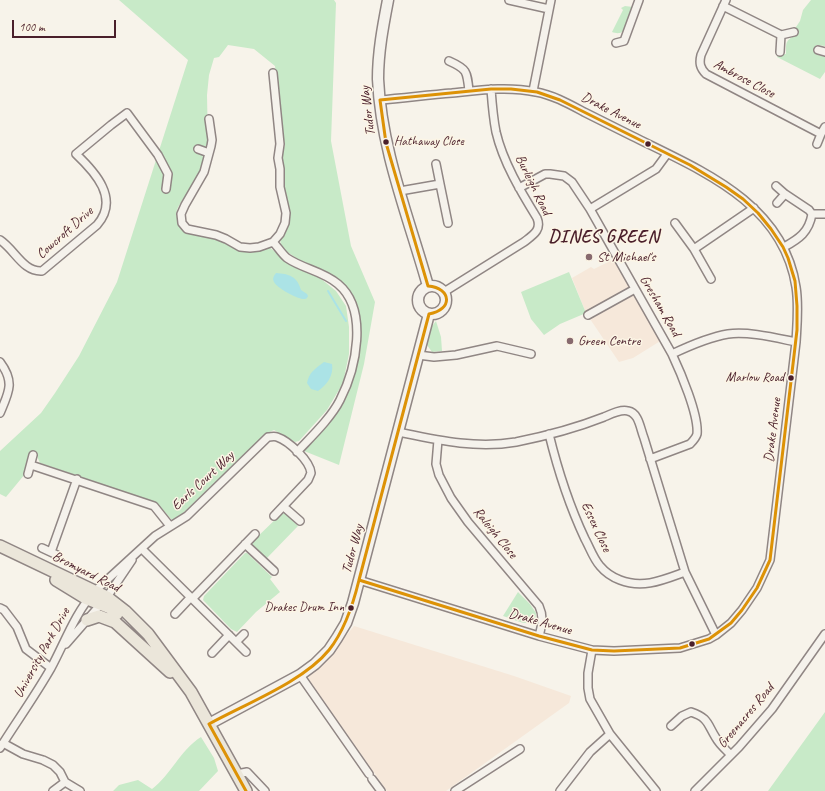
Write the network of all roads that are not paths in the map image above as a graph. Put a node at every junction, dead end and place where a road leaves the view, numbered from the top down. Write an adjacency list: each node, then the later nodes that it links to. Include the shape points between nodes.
1 (388, 0): 16 (street, Tudor Way, via 380,40)
2 (508, 0): 6 (street)
3 (551, 0): 6 (street)
4 (638, 0): 9 (street, via 624,41)
5 (725, 3): 8 (street); 19 (street, Ambrose Close, via 701,55 702,70)
6 (549, 9): 15 (street)
7 (794, 32): 8 (street)
8 (781, 35): 10 (street)
9 (616, 43)
10 (780, 52)
11 (449, 62): 14 (street, via 462,67 467,75)
12 (273, 73): 39 (street, via 280,144 280,187 286,213 285,224)
13 (491, 89): 14 (street, Drake Avenue); 15 (street, Drake Avenue); 27 (street, Burleigh Road, via 496,133)
14 (469, 91): 16 (street, Drake Avenue)
15 (533, 91): 23 (street, Drake Avenue, via 560,100)
16 (380, 100): 29 (street, Tudor Way, via 386,143)
17 (209, 119): 22 (street, via 212,140)
18 (825, 127): 19 (street)
19 (821, 134): 20 (street)
20 (817, 144)
21 (198, 150): 22 (street)
22 (209, 153): 39 (street, via 204,172 182,214 182,222 187,229 226,239 240,247 259,247)
23 (667, 154): 32 (street, Drake Avenue, via 733,190); 33 (street, via 656,169)
24 (436, 164): 25 (street)
25 (440, 184): 29 (street); 36 (street)
26 (776, 186): 30 (street)
27 (519, 188): 33 (street, Gresham Road, via 545,174 564,176 576,187); 45 (street, Burleigh Road, via 539,223 535,234)
28 (166, 189): 38 (street, Cowcroft Drive, via 168,174 158,155 127,113 76,154 103,186 107,208 97,225 42,271 30,269)
29 (400, 191): 43 (street, Tudor Way)
30 (785, 194): 31 (street); 34 (street)
31 (776, 203)
32 (754, 208): 40 (street, Drake Avenue, via 768,222); 41 (street)
33 (590, 209): 44 (street, Gresham Road)
34 (812, 214): 35 (street); 40 (street, via 807,230)
35 (825, 214)
36 (448, 223)
37 (675, 223): 41 (street)
38 (0, 240)
39 (273, 242): 57 (street, via 288,258 331,278 340,285 355,311 357,326 352,366 339,402)
40 (784, 247): 48 (street, Drake Avenue, via 796,287)
41 (694, 248): 42 (street)
42 (711, 279)
43 (428, 286): 45 (street, via 434,285); 46 (street, via 421,290 418,304)
44 (635, 289): 47 (street); 50 (street, Gresham Road)
45 (444, 292): 46 (street, via 446,305 442,311)
46 (429, 314): 51 (street, Tudor Way)
47 (588, 315)
48 (796, 342): 50 (street, via 728,334 691,345); 85 (street, Drake Avenue, via 770,560 757,588 742,610)
49 (531, 354): 51 (street, via 497,346 434,357)
50 (672, 354): 59 (street, Gresham Road, via 692,405 696,434 690,444)
51 (418, 355): 54 (street, Tudor Way)
52 (0, 362): 53 (street, via 7,372 9,385)
53 (0, 413)
54 (398, 432): 56 (street); 75 (street, Tudor Way)
55 (549, 434): 56 (street, via 515,442 491,444); 59 (street, via 627,410 637,417); 74 (street, Essex Close, via 567,496 600,566 619,580 644,584 658,582)
56 (438, 440): 86 (street, Raleigh Close, via 436,464 439,475 468,522 539,606 543,620)
57 (297, 452): 63 (street, via 308,464 311,473 308,480); 66 (street, Earls Court Way, via 285,441 275,437 268,438 187,516)
58 (33, 455): 60 (street)
59 (650, 458): 74 (street)
60 (31, 464): 61 (street); 62 (street)
61 (28, 474)
62 (77, 480): 66 (street, via 154,506); 70 (street, via 54,553)
63 (284, 507): 64 (street); 65 (street)
64 (274, 516)
65 (300, 521)
66 (170, 526): 71 (street, Earls Court Way)
67 (255, 534): 68 (street)
68 (245, 544): 73 (street); 77 (street)
69 (0, 546): 76 (main road, Bromyard Road)
70 (42, 548)
71 (142, 549): 72 (street, Earls Court Way); 77 (street)
72 (135, 556): 76 (street, Earls Court Way); 78 (street, Earls Court Way)
73 (274, 571)
74 (685, 572): 85 (street)
75 (359, 580): 86 (street, Drake Avenue); 93 (street, Tudor Way, via 346,623 337,638 329,650)
76 (91, 595): 78 (main road, Bromyard Road); 89 (street, University Park Drive)
77 (192, 597): 80 (street); 84 (street)
78 (103, 600): 81 (street, Earls Court Way); 94 (main road, Bromyard Road, via 125,611 148,634)
79 (0, 608): 92 (street, via 17,627 26,649)
80 (175, 614)
81 (86, 620): 89 (street, Earls Court Way); 94 (main road, via 100,616 115,622)
82 (244, 634): 87 (street)
83 (825, 634): 100 (street, Greenacres Road, via 772,709)
84 (229, 635): 87 (street); 91 (street)
85 (716, 635): 88 (street, Drake Avenue, via 680,648)
86 (539, 636): 88 (street, Drake Avenue)
87 (236, 642): 90 (street)
88 (592, 650): 97 (street, via 588,673 590,699)
89 (60, 651): 92 (street, University Park Drive)
90 (246, 652)
91 (212, 653)
92 (51, 668): 98 (street, University Park Drive)
93 (300, 675): 95 (street, Tudor Way); 107 (street)
94 (191, 692): 95 (main road, Bromyard Road)
95 (209, 724): 101 (main road, Bromyard Road)
96 (671, 726): 100 (street, via 691,712 700,715 707,721 716,740)
97 (610, 734): 109 (street, via 590,752); 110 (street)
98 (2, 746): 102 (street, via 53,765)
99 (520, 749): 108 (street)
100 (731, 755): 111 (street, Greenacres Road)
101 (237, 774): 105 (main road, Bromyard Road); 106 (street, via 247,772)
102 (66, 782): 103 (street); 104 (street)
103 (52, 791)
104 (80, 791)
105 (246, 791)
106 (265, 791)
107 (381, 791)
108 (455, 791)
109 (560, 791)
110 (656, 791)
111 (695, 791)

